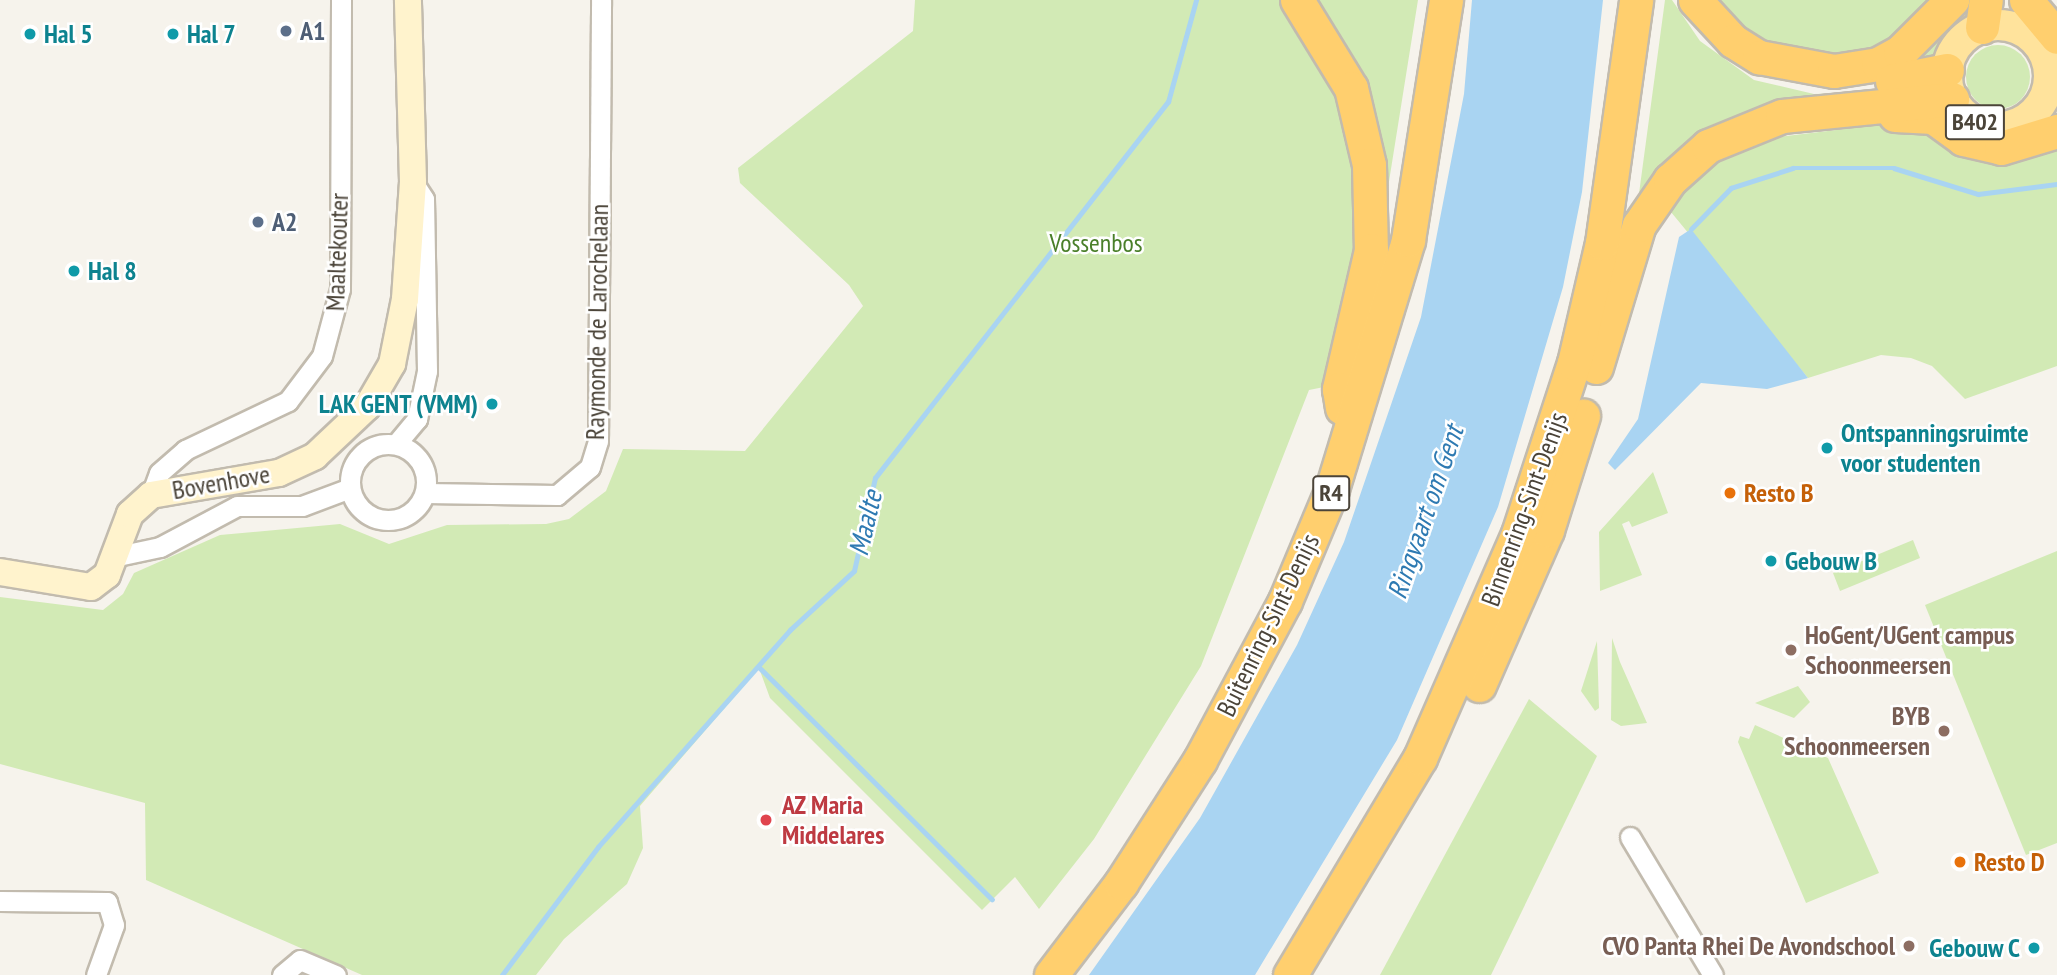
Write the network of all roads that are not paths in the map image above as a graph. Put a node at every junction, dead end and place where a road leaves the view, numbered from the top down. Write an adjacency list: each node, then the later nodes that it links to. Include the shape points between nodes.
1 (341, 0): 22 (street, Maaltekouter, via 340,289 322,356 288,401 192,445 159,473)
2 (408, 0): 17 (street, Bovenhove)
3 (601, 0): 21 (street, Raymonde de Larochelaan, via 598,441 590,467 557,495)
4 (1297, 0): 18 (highway, via 1351,88 1369,165 1371,250 1339,389)
5 (1426, 0): 18 (highway, via 1398,198)
6 (1446, 0): 28 (highway, Buitenring-Sint-Denijs / R4, via 1408,240 1332,489 1285,601 1200,760)
7 (1636, 0): 25 (highway, Binnenring-Sint-Denijs, via 1602,243 1554,431 1492,603)
8 (1681, 0): 14 (highway, via 1725,53 1776,80 1826,88)
9 (1695, 0): 10 (highway, via 1733,41 1759,57 1833,71 1878,64 1900,52)
10 (1952, 0)
11 (2003, 11): 12 (highway); 13 (main road, B402, via 2038,45); 14 (main road, B402, via 1959,44)
12 (2057, 37)
13 (2053, 81): 16 (main road, B402)
14 (1950, 84): 15 (highway); 16 (main road, B402, via 1968,117 1990,127)
15 (1849, 107): 16 (highway, via 1859,118 1933,117 1963,139 2001,149); 25 (highway, via 1782,116 1735,131 1688,163 1656,198 1618,279 1547,530 1502,640 1420,794)
16 (2049, 119)
17 (413, 182): 19 (street, via 424,198 427,371 416,419); 22 (street, Bovenhove, via 400,336 368,407 315,456 279,473)
18 (1342, 408): 28 (highway, via 1284,557 1237,653 1182,760)
19 (396, 444): 20 (street, via 362,454); 21 (street, via 424,468)
20 (350, 488): 21 (street, via 362,510 386,520 410,514); 23 (street, via 302,506 237,506 160,547)
21 (425, 493)
22 (151, 495): 23 (street, Bovenhove, via 130,514)
23 (113, 558): 24 (street, Bovenhove, via 107,575 91,587)
24 (0, 572)
25 (1386, 821): 33 (highway, Binnenring-Sint-Denijs)
26 (1630, 837): 34 (street)
27 (0, 901): 29 (street, via 107,902 114,925)
28 (1083, 923): 32 (highway, Buitenring-Sint-Denijs / R4)
29 (96, 975)
30 (282, 975): 31 (street, via 300,960)
31 (336, 975)
32 (1051, 975)
33 (1290, 975)
34 (1713, 975)

